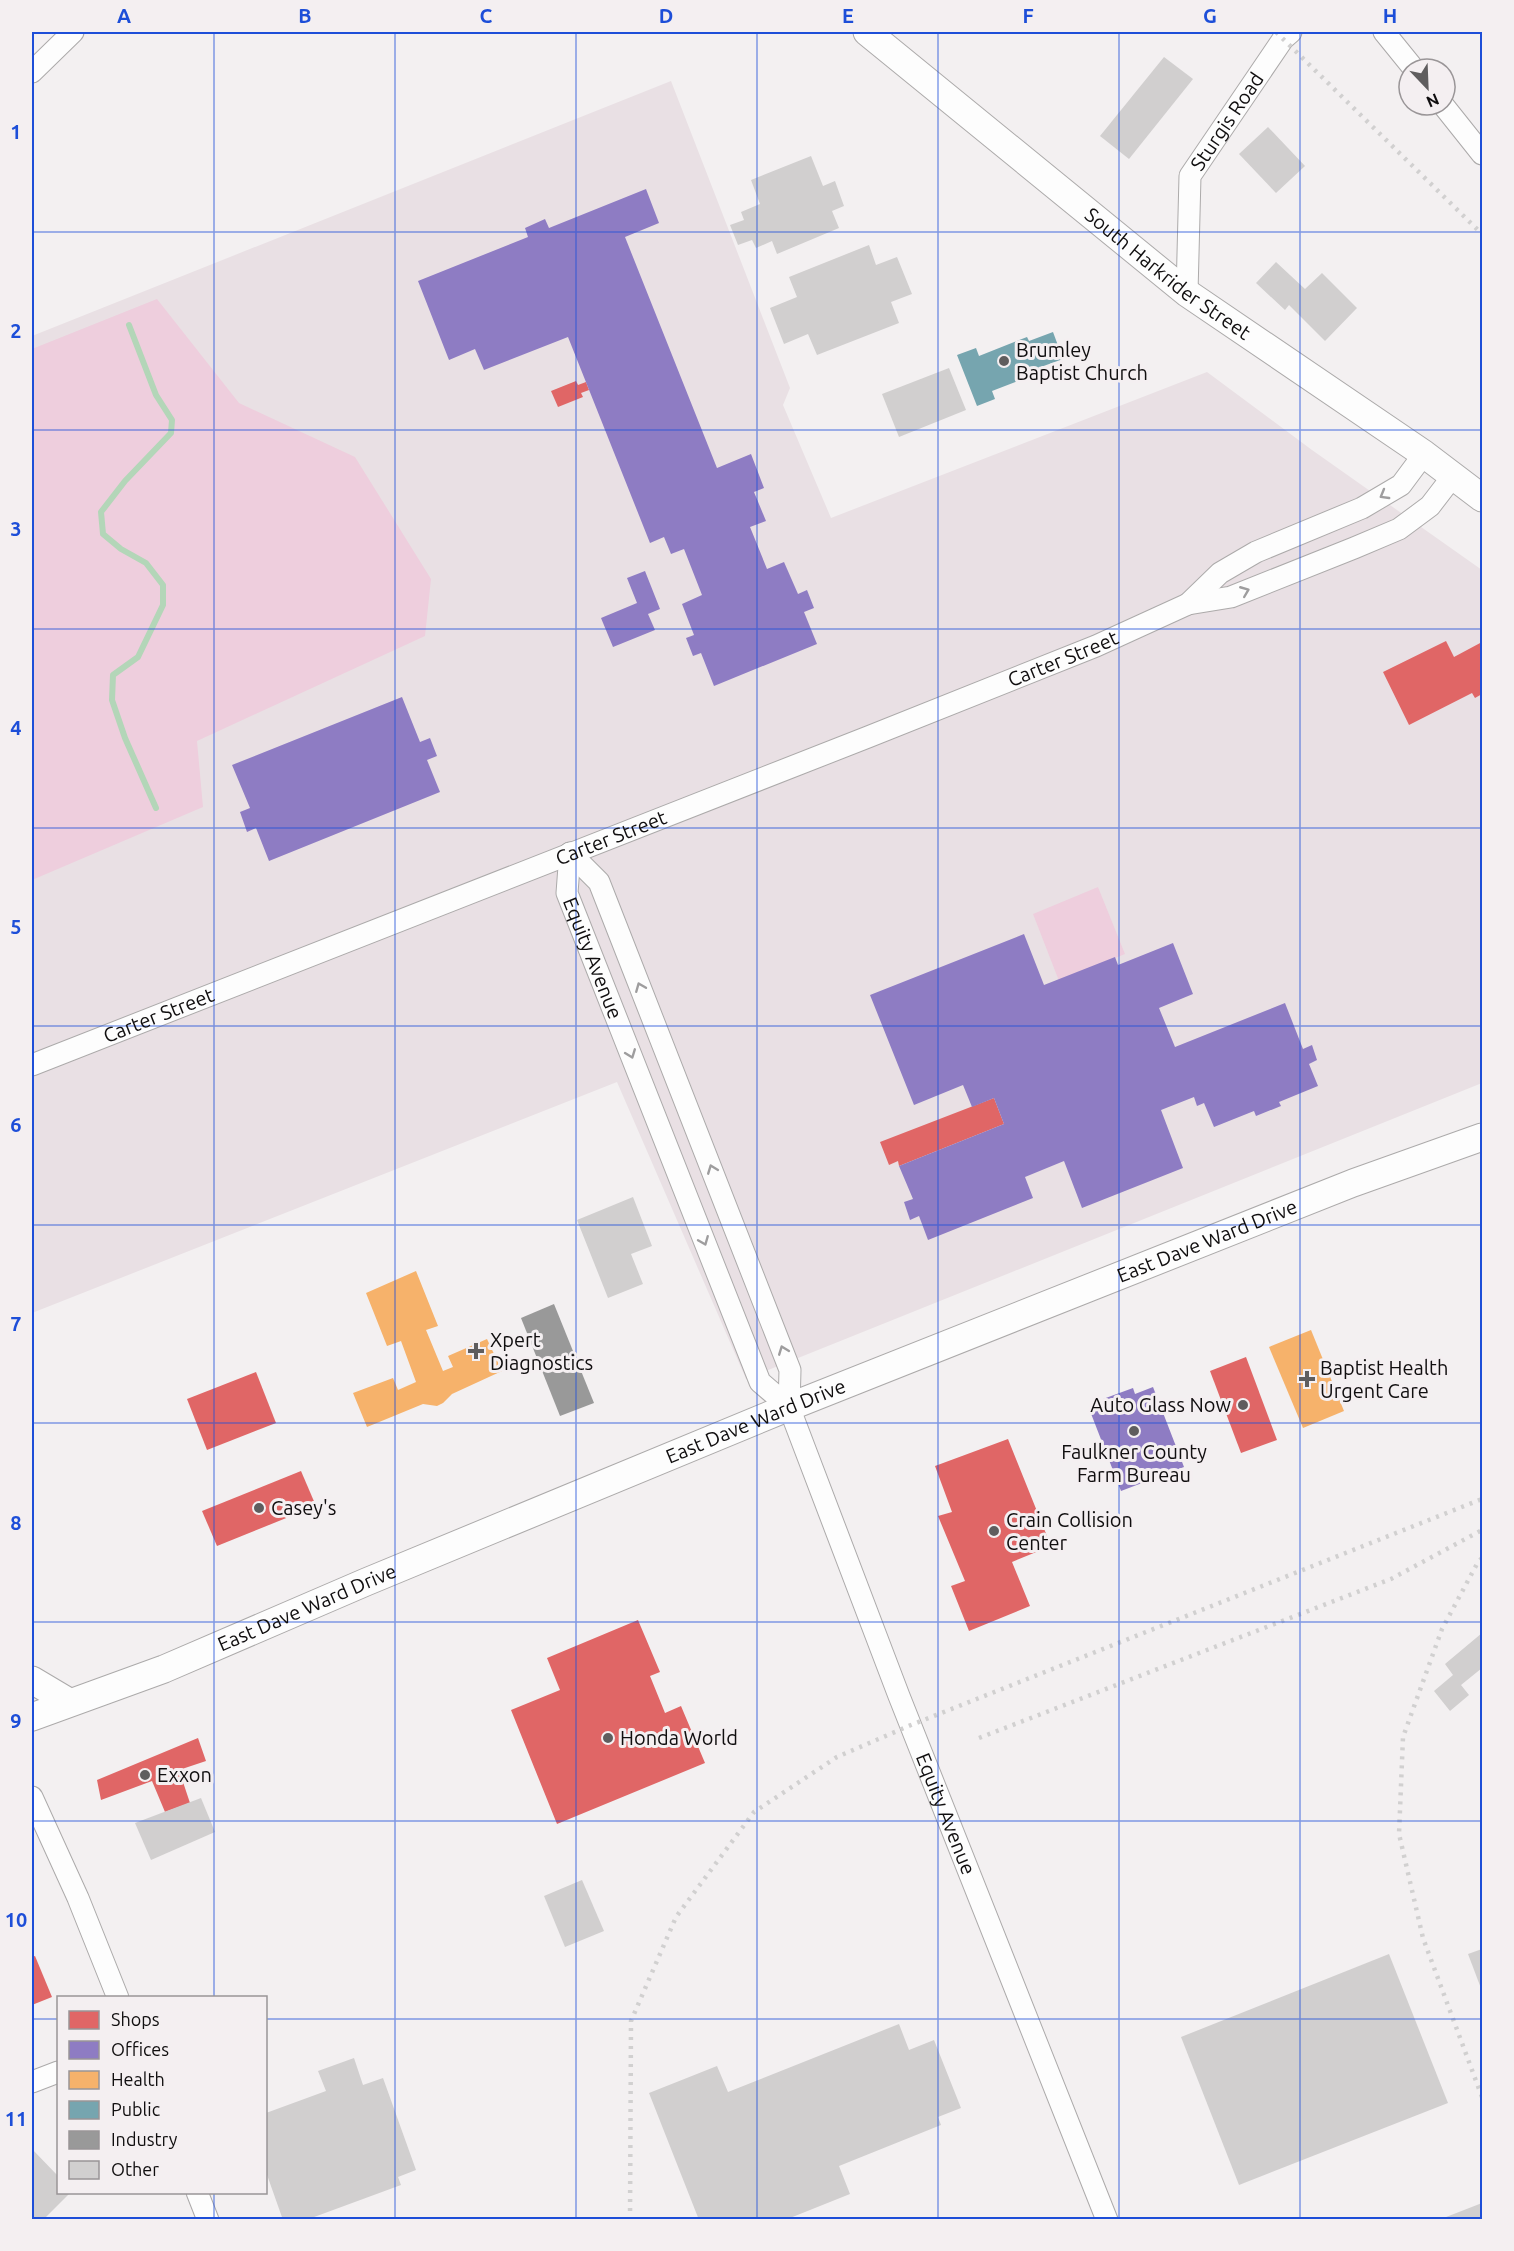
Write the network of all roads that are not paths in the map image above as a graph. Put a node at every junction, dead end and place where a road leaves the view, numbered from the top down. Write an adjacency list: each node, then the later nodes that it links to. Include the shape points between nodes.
1 (73, 32): 6 (street)
2 (867, 32): 9 (main road, South Harkrider Street)
3 (1290, 32): 9 (street, Sturgis Road, via 1190,176)
4 (1384, 32): 5 (street)
5 (1404, 57)
6 (32, 72)
7 (1453, 117): 8 (street)
8 (1482, 154)
9 (1187, 293): 10 (main road, South Harkrider Street)
10 (1424, 454): 11 (main road, South Harkrider Street); 13 (street, Carter Street, one-way to 13, via 1401,485 1362,508 1256,552 1220,573)
11 (1453, 476): 12 (main road, South Harkrider Street); 13 (street, Carter Street, one-way to 11, via 1231,597 1399,529 1430,506)
12 (1482, 498)
13 (1188, 604): 14 (street, Carter Street, via 1035,670)
14 (570, 853): 15 (street, Carter Street); 17 (street, Equity Avenue, one-way to 14, via 790,1370 599,882); 17 (street, Equity Avenue, one-way to 17, via 567,893 683,1189 760,1382)
15 (32, 1065)
16 (1482, 1137): 17 (main road, East Dave Ward Drive, via 1353,1183)
17 (789, 1407): 19 (main road, East Dave Ward Drive, via 164,1669); 27 (street, Equity Avenue)
18 (32, 1680): 19 (main road)
19 (69, 1702): 20 (main road, East Dave Ward Drive)
20 (32, 1717)
21 (32, 1797): 22 (street)
22 (117, 1996)
23 (57, 2072): 24 (street)
24 (32, 2082)
25 (197, 2194): 26 (street)
26 (208, 2220)
27 (1107, 2220)

